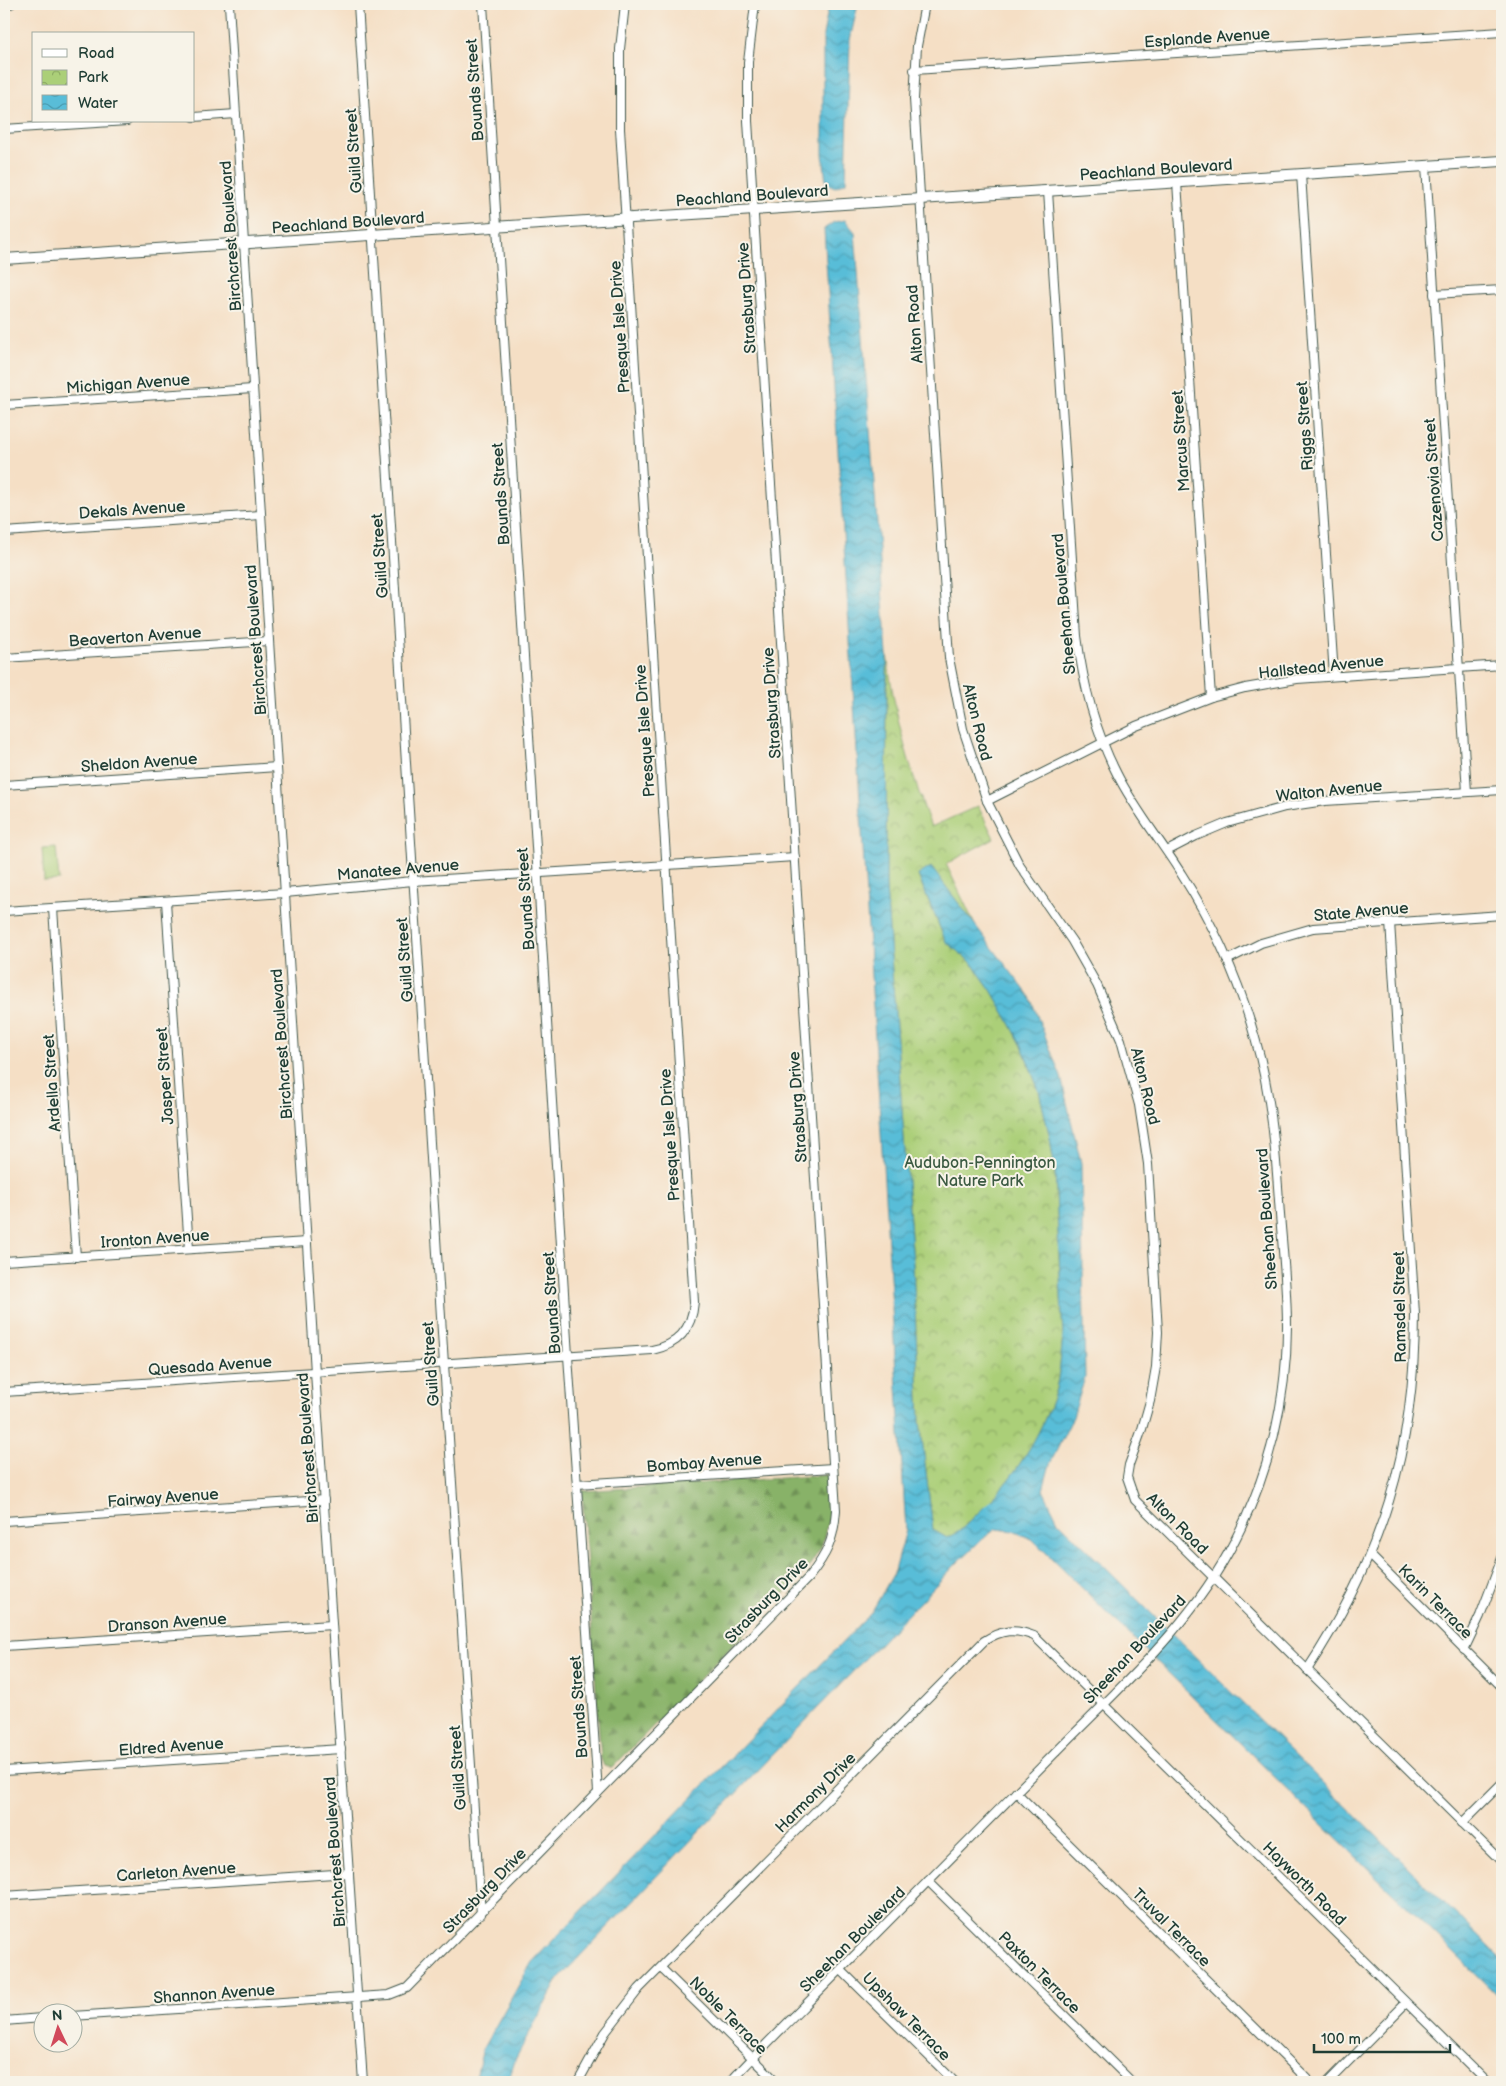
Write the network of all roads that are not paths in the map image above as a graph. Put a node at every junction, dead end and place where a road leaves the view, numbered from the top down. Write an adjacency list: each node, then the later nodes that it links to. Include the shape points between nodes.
1 (4, 4): 2 (street)
2 (12, 4)
3 (229, 4): 11 (street, Birchcrest Boulevard)
4 (358, 4): 24 (street, Guild Street)
5 (483, 4): 23 (street, Bounds Street)
6 (625, 4): 22 (street, Presque Isle Drive, via 619,93)
7 (755, 4): 21 (street, Strasburg Drive, via 747,97)
8 (925, 4): 10 (street, Alton Road)
9 (1502, 32): 10 (street, Esplande Avenue)
10 (914, 70): 20 (street, Alton Road)
11 (236, 114): 12 (street); 25 (street, Birchcrest Boulevard)
12 (195, 117)
13 (112, 122): 14 (street)
14 (4, 129)
15 (1502, 161): 16 (street, Peachland Boulevard)
16 (1426, 166): 17 (street, Peachland Boulevard); 28 (street, Cazenovia Street)
17 (1301, 174): 18 (street, Peachland Boulevard); 37 (street, Riggs Street)
18 (1177, 182): 19 (street, Peachland Boulevard); 38 (street, Marcus Street)
19 (1048, 191): 20 (street, Peachland Boulevard); 39 (street, Sheehan Boulevard, via 1077,636 1086,690)
20 (920, 199): 21 (street, Peachland Boulevard); 44 (street, Alton Road, via 950,658 963,729)
21 (754, 210): 22 (street, Peachland Boulevard); 46 (street, Strasburg Drive)
22 (626, 218): 23 (street, Peachland Boulevard); 47 (street, Presque Isle Drive)
23 (497, 227): 24 (street, Peachland Boulevard); 48 (street, Bounds Street)
24 (372, 235): 25 (street, Peachland Boulevard); 49 (street, Guild Street)
25 (244, 244): 26 (street, Peachland Boulevard); 29 (street, Birchcrest Boulevard)
26 (4, 259)
27 (1502, 290): 28 (street)
28 (1434, 294): 36 (street, Cazenovia Street)
29 (253, 389): 30 (street, Michigan Avenue); 31 (street, Birchcrest Boulevard)
30 (4, 405)
31 (261, 515): 32 (street, Dekals Avenue); 33 (street, Birchcrest Boulevard)
32 (4, 532)
33 (269, 641): 34 (street, Beaverton Avenue); 40 (street, Birchcrest Boulevard)
34 (4, 658)
35 (1502, 665): 36 (street, Hallstead Avenue)
36 (1459, 668): 37 (street, Hallstead Avenue); 43 (street, Cazenovia Street)
37 (1334, 676): 38 (street, Hallstead Avenue, via 1271,683)
38 (1211, 697): 39 (street, Hallstead Avenue, via 1160,715)
39 (1103, 743): 44 (street, Hallstead Avenue); 45 (street, Sheehan Boulevard, via 1130,798)
40 (277, 767): 41 (street, Sheldon Avenue); 50 (street, Birchcrest Boulevard)
41 (4, 785)
42 (1502, 790): 43 (street, Walton Avenue)
43 (1467, 792): 45 (street, Walton Avenue, via 1325,801 1285,807 1227,823)
44 (988, 801): 71 (street, Alton Road, via 1020,866 1072,941 1097,985 1131,1072 1148,1164 1158,1332 1150,1401 1128,1477 1135,1500)
45 (1166, 851): 56 (street, Sheehan Boulevard, via 1199,902)
46 (795, 857): 47 (street, Manatee Avenue); 65 (street, Strasburg Drive)
47 (666, 865): 48 (street, Manatee Avenue); 61 (street, Presque Isle Drive, via 693,1314 682,1335 663,1348)
48 (538, 873): 49 (street, Manatee Avenue); 61 (street, Bounds Street)
49 (413, 881): 50 (street, Manatee Avenue); 62 (street, Guild Street)
50 (285, 893): 51 (street, Manatee Avenue); 57 (street, Birchcrest Boulevard)
51 (166, 901): 52 (street, Manatee Avenue); 58 (street, Jasper Street)
52 (53, 908): 53 (street, Manatee Avenue); 59 (street, Ardella Street)
53 (4, 911)
54 (1502, 915): 55 (street, State Avenue)
55 (1390, 922): 56 (street, State Avenue, via 1300,931 1261,943); 69 (street, Ramsdel Street, via 1415,1345 1411,1407 1402,1458)
56 (1227, 960): 71 (street, Sheehan Boulevard, via 1255,1036 1271,1110 1287,1326 1283,1390 1270,1453 1248,1514)
57 (307, 1242): 58 (street, Ironton Avenue); 63 (street, Birchcrest Boulevard)
58 (189, 1249): 59 (street, Ironton Avenue)
59 (76, 1257): 60 (street, Ironton Avenue)
60 (4, 1261)
61 (568, 1356): 62 (street, Quesada Avenue); 66 (street, Bounds Street)
62 (444, 1364): 63 (street, Quesada Avenue); 88 (street, Guild Street)
63 (315, 1372): 64 (street, Quesada Avenue); 67 (street, Birchcrest Boulevard)
64 (4, 1392)
65 (833, 1468): 66 (street, Bombay Avenue); 81 (street, Strasburg Drive, via 835,1526 824,1558 809,1578)
66 (577, 1484): 81 (street, Bounds Street)
67 (324, 1500): 68 (street, Fairway Avenue); 72 (street, Birchcrest Boulevard)
68 (4, 1521)
69 (1371, 1556): 74 (street, Karin Terrace); 75 (street, Ramsdel Street, via 1340,1618)
70 (1502, 1558): 74 (street)
71 (1214, 1578): 75 (street, Alton Road); 77 (street, Sheehan Boulevard, via 1173,1631)
72 (332, 1625): 73 (street, Dranson Avenue); 78 (street, Birchcrest Boulevard)
73 (4, 1646)
74 (1464, 1650): 76 (street, Karin Terrace)
75 (1307, 1670): 83 (street, Alton Road)
76 (1502, 1687)
77 (1103, 1704): 82 (street, Sheehan Boulevard); 89 (street, Harmony Drive, via 1034,1636 1022,1631 996,1632 984,1640); 92 (street, Hayworth Road)
78 (341, 1749): 79 (street, Eldred Avenue); 85 (street, Birchcrest Boulevard)
79 (4, 1771)
80 (1502, 1783): 83 (street)
81 (598, 1792): 88 (street, Strasburg Drive)
82 (1016, 1792): 86 (street, Sheehan Boulevard); 103 (street, Truval Terrace)
83 (1462, 1823): 84 (street, Alton Road)
84 (1502, 1862)
85 (349, 1873): 87 (street, Carleton Avenue); 91 (street, Birchcrest Boulevard)
86 (928, 1881): 90 (street, Sheehan Boulevard); 102 (street, Paxton Terrace)
87 (4, 1896)
88 (481, 1914): 91 (street, Strasburg Drive, via 407,1988 389,1995)
89 (661, 1968): 96 (street, Noble Terrace); 98 (street, Harmony Drive, via 614,2020)
90 (841, 1970): 96 (street, Sheehan Boulevard); 101 (street, Upshaw Terrace)
91 (358, 1998): 93 (street, Shannon Avenue); 97 (street, Birchcrest Boulevard)
92 (1406, 2003): 104 (street); 105 (street, Hayworth Road)
93 (82, 2015)
94 (32, 2019): 95 (street)
95 (4, 2021)
96 (753, 2058): 99 (street, Sheehan Boulevard); 100 (street, Noble Terrace)
97 (363, 2082)
98 (578, 2082)
99 (730, 2082)
100 (777, 2082)
101 (955, 2082)
102 (1132, 2082)
103 (1310, 2082)
104 (1328, 2082)
105 (1487, 2082)

